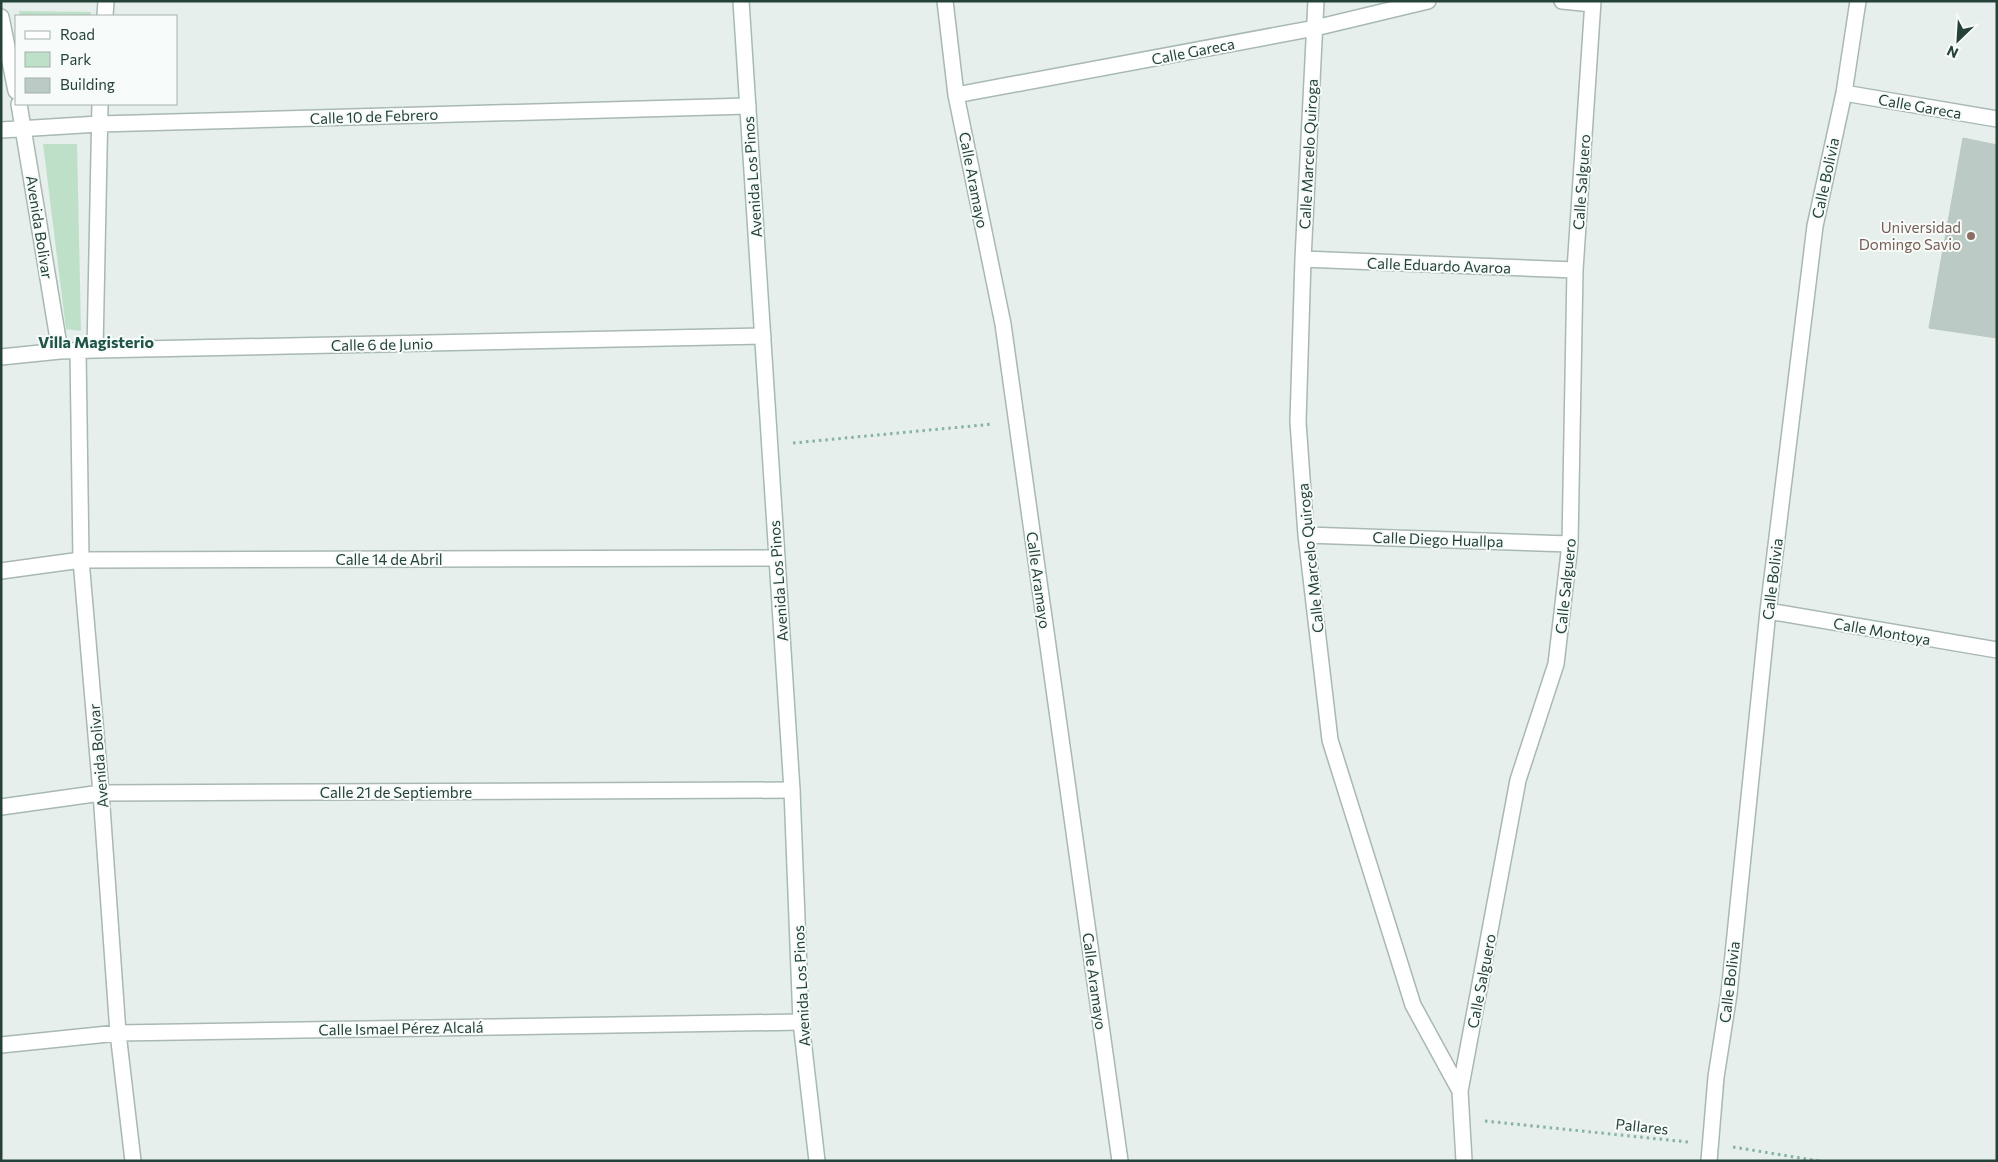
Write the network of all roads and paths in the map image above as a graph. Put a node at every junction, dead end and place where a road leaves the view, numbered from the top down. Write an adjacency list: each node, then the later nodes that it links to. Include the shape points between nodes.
1 (106, 1): 9 (street)
2 (741, 1): 17 (street, Avenida Los Pinos)
3 (945, 1): 14 (street, Calle Aramayo)
4 (1316, 1): 11 (street, Calle Marcelo Quiroga)
5 (1428, 1): 11 (street, Calle Gareca)
6 (1562, 1): 8 (street)
7 (1858, 1): 13 (street, Calle Bolivia)
8 (1593, 3): 23 (street, Calle Salguero)
9 (105, 15)
10 (1, 17): 12 (street)
11 (1315, 28): 14 (street, Calle Gareca); 22 (street, Calle Marcelo Quiroga)
12 (15, 86)
13 (1844, 93): 18 (street, Calle Gareca); 36 (street, Calle Bolivia, via 1815,226)
14 (956, 95): 29 (street, Calle Aramayo, via 1003,324)
15 (19, 105): 20 (street, Avenida Bolivar)
16 (100, 105): 19 (street)
17 (748, 106): 19 (street, Calle 10 de Febrero); 24 (street, Avenida Los Pinos)
18 (1997, 119)
19 (99, 124): 20 (street, Calle 10 de Febrero); 26 (street)
20 (24, 128): 21 (street, Calle 10 de Febrero); 27 (street, Avenida Bolivar)
21 (1, 130)
22 (1303, 259): 23 (street, Calle Eduardo Avaroa); 31 (street, Calle Marcelo Quiroga, via 1298,422)
23 (1575, 270): 32 (street, Calle Salguero)
24 (762, 336): 26 (street, Calle 6 de Junio); 30 (street, Avenida Los Pinos)
25 (78, 350): 26 (street, Calle 6 de Junio); 27 (street, Calle 6 de Junio); 34 (street, Avenida Bolivar)
26 (95, 350)
27 (60, 351): 28 (street, Calle 6 de Junio)
28 (1, 358)
29 (1017, 422): 30 (path); 49 (street, Calle Aramayo)
30 (770, 445): 33 (street, Avenida Los Pinos)
31 (1306, 534): 32 (street, Calle Diego Huallpa); 44 (street, Calle Marcelo Quiroga, via 1330,740 1413,1005)
32 (1570, 544): 44 (street, Calle Salguero, via 1556,664 1518,780)
33 (777, 558): 34 (street, Calle 14 de Abril); 38 (street, Avenida Los Pinos)
34 (81, 560): 35 (street, Calle 14 de Abril); 39 (street, Avenida Bolivar)
35 (1, 571)
36 (1768, 611): 37 (street, Calle Montoya); 46 (street, Calle Bolivia, via 1729,994)
37 (1997, 650)
38 (792, 790): 39 (street, Calle 21 de Septiembre); 41 (street, Avenida Los Pinos)
39 (101, 793): 40 (street, Calle 21 de Septiembre); 42 (street, Avenida Bolivar)
40 (1, 807)
41 (801, 1022): 42 (street, Calle Ismael Pérez Alcalá); 48 (street, Avenida Los Pinos)
42 (118, 1033): 43 (street, Calle Ismael Pérez Alcalá); 47 (street, Avenida Bolivar)
43 (1, 1045)
44 (1460, 1091): 45 (street, Calle Salguero)
45 (1462, 1119): 46 (path, Pallares); 50 (street, Calle Salguero)
46 (1710, 1144): 51 (street, Calle Bolivia); 52 (path, Pallares)
47 (133, 1161)
48 (817, 1161)
49 (1120, 1161)
50 (1464, 1161)
51 (1709, 1161)
52 (1819, 1161)

